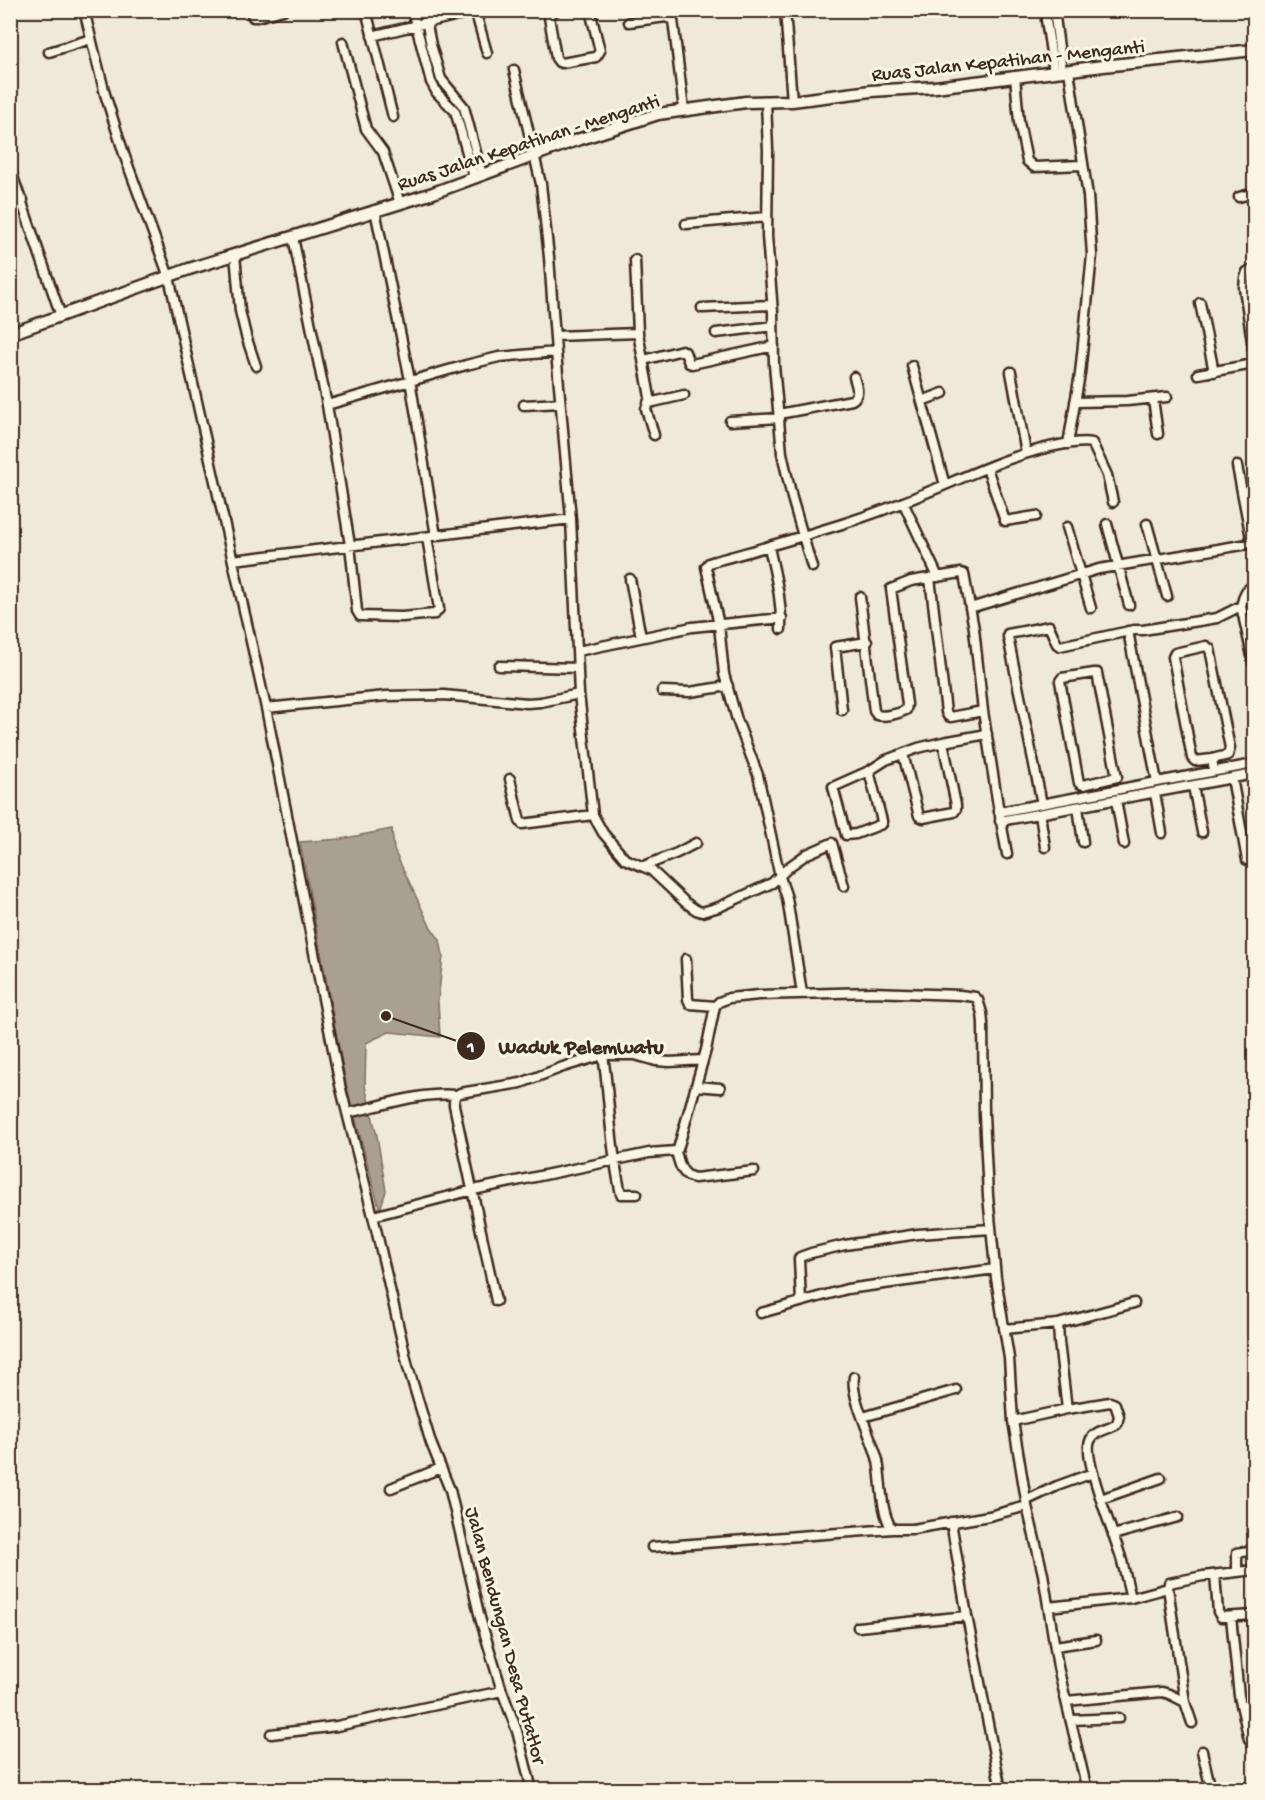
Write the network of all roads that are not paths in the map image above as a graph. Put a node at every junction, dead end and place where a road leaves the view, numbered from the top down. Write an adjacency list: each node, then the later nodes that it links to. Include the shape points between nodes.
1 (84, 10): 17 (street, Jalan Bendungan Desa Putatlor)
2 (250, 10): 3 (street, via 253,17)
3 (283, 10)
4 (366, 10): 16 (street)
5 (412, 10): 15 (street)
6 (424, 10): 14 (street)
7 (557, 10): 8 (street, via 549,17 556,58 562,63 599,55)
8 (590, 10)
9 (785, 10): 26 (street)
10 (1046, 10): 23 (street)
11 (1052, 10): 23 (street)
12 (475, 11): 14 (street); 21 (street)
13 (629, 22): 29 (street, via 666,17 673,20)
14 (427, 24): 15 (street); 25 (street, via 441,79)
15 (416, 27): 16 (street); 27 (street, via 431,82)
16 (372, 36): 30 (street)
17 (91, 39): 20 (street); 48 (street, Jalan Bendungan Desa Putatlor, via 125,157)
18 (343, 42): 39 (street, via 366,129 383,152)
19 (1254, 50): 23 (main road, Ruas Jalan Kepatihan - Menganti)
20 (49, 52)
21 (487, 53)
22 (514, 70): 32 (street)
23 (1062, 71): 24 (main road, Ruas Jalan Kepatihan - Menganti); 33 (street)
24 (1015, 76): 26 (main road, Ruas Jalan Kepatihan - Menganti); 33 (street, via 1027,162 1034,166)
25 (456, 99): 27 (street); 31 (street, via 464,107)
26 (792, 101): 28 (main road, Ruas Jalan Kepatihan - Menganti)
27 (447, 102): 31 (street)
28 (766, 102): 29 (main road, Ruas Jalan Kepatihan - Menganti); 42 (street)
29 (684, 110): 32 (main road, Ruas Jalan Kepatihan - Menganti, via 645,117)
30 (393, 117)
31 (464, 124): 35 (street)
32 (535, 155): 35 (main road, Ruas Jalan Kepatihan - Menganti); 57 (street)
33 (1083, 165): 75 (street, via 1092,255)
34 (10, 168): 38 (street)
35 (478, 176): 39 (main road, Ruas Jalan Kepatihan - Menganti)
36 (1254, 193): 37 (street)
37 (1239, 197)
38 (23, 200): 40 (street); 52 (street)
39 (400, 202): 41 (main road, Ruas Jalan Kepatihan - Menganti)
40 (10, 203)
41 (375, 210): 44 (main road, Ruas Jalan Kepatihan - Menganti); 69 (street)
42 (767, 217): 43 (street); 50 (street)
43 (686, 224)
44 (292, 237): 45 (main road, Ruas Jalan Kepatihan - Menganti); 78 (street)
45 (235, 255): 48 (main road, Ruas Jalan Kepatihan - Menganti); 63 (street, via 240,311)
46 (635, 260): 54 (street)
47 (1254, 269): 60 (street, via 1247,273 1244,284)
48 (169, 277): 52 (main road, Ruas Jalan Kepatihan - Menganti); 102 (street, Jalan Bendungan Desa Putatlor)
49 (1200, 303): 66 (street)
50 (772, 305): 51 (street); 53 (street)
51 (702, 308)
52 (61, 316): 56 (main road, Ruas Jalan Kepatihan - Menganti)
53 (773, 326): 55 (street); 58 (street)
54 (638, 333): 57 (street); 61 (street)
55 (716, 333)
56 (10, 334)
57 (555, 336): 59 (street)
58 (774, 345): 61 (street, via 692,364 682,350); 80 (street)
59 (556, 352): 69 (street, via 499,357); 76 (street)
60 (1254, 355)
61 (644, 360): 77 (street)
62 (1254, 364): 66 (street)
63 (256, 366)
64 (912, 366): 74 (street)
65 (1011, 372): 85 (street)
66 (1214, 372): 67 (street)
67 (1198, 374)
68 (854, 377): 80 (street, via 858,392 852,400)
69 (410, 380): 78 (street); 97 (street)
70 (943, 393): 74 (street)
71 (684, 395): 77 (street)
72 (1167, 397): 73 (street)
73 (1153, 399): 75 (street); 82 (street)
74 (922, 401): 88 (street)
75 (1075, 402): 84 (street)
76 (560, 403): 79 (street); 92 (street)
77 (649, 403): 83 (street, via 646,409)
78 (327, 405): 99 (street)
79 (524, 405)
80 (779, 416): 81 (street); 96 (street, via 784,461)
81 (730, 421)
82 (1158, 434)
83 (654, 435)
84 (1068, 444): 85 (street); 90 (street, via 1089,442 1095,446)
85 (1026, 453): 87 (street)
86 (1237, 466): 98 (street)
87 (987, 468): 88 (street); 91 (street, via 1005,521)
88 (945, 485): 89 (street)
89 (903, 502): 96 (street); 106 (street)
90 (1113, 502)
91 (1036, 516)
92 (571, 519): 97 (street); 121 (street)
93 (1107, 524): 103 (street)
94 (1147, 524): 101 (street)
95 (1067, 527): 105 (street)
96 (803, 536): 100 (street); 104 (street)
97 (431, 537): 99 (street); 99 (street, via 439,609 435,614 360,616)
98 (1253, 543): 101 (street)
99 (351, 545): 102 (street)
100 (769, 547): 115 (street); 116 (street, via 706,567)
101 (1156, 559): 103 (street); 109 (street)
102 (233, 560): 128 (street, Jalan Bendungan Desa Putatlor)
103 (1119, 565): 105 (street); 111 (street)
104 (813, 567)
105 (1081, 574): 113 (street); 114 (street)
106 (934, 578): 113 (street, via 964,574); 120 (street, via 891,589 906,710 881,716 874,711); 130 (street, via 946,712 951,717)
107 (630, 579): 119 (street)
108 (1254, 587): 112 (street, via 1246,590)
109 (1167, 596)
110 (860, 597): 120 (street)
111 (1130, 605)
112 (1241, 606): 118 (street, via 1217,618); 122 (street)
113 (970, 608): 130 (street)
114 (1090, 608)
115 (782, 618): 116 (street); 117 (street)
116 (719, 625): 119 (street); 125 (street)
117 (782, 629)
118 (1128, 631): 142 (street); 148 (street, via 1060,646 1049,626 1008,634)
119 (641, 637): 121 (street)
120 (867, 642): 129 (street, via 835,647)
121 (578, 651): 124 (street)
122 (1254, 665)
123 (499, 666): 124 (street)
124 (578, 668): 127 (street)
125 (728, 686): 126 (street, via 690,692); 160 (street, via 758,774)
126 (662, 691)
127 (579, 694): 128 (street, via 527,703 444,695 386,696); 149 (street)
128 (266, 708): 170 (street, Jalan Bendungan Desa Putatlor)
129 (842, 710)
130 (983, 713): 131 (street)
131 (987, 731): 132 (street); 150 (street)
132 (943, 742): 133 (street); 133 (street, via 956,805 954,812 919,816)
133 (903, 754): 136 (street)
134 (1212, 759): 134 (street, via 1192,758 1173,657 1175,653 1206,646 1210,649 1230,748 1228,755); 137 (street)
135 (1254, 764): 137 (street)
136 (869, 771): 136 (street, via 833,787 846,835 882,824)
137 (1214, 771): 142 (street)
138 (1254, 774): 139 (street)
139 (1232, 778): 143 (street); 158 (street)
140 (510, 779): 149 (street, via 522,824)
141 (1098, 781): 141 (street, via 1115,778 1117,774 1097,673 1062,678 1079,783); 144 (street)
142 (1156, 782): 144 (street)
143 (1193, 786): 145 (street); 151 (street)
144 (1100, 792): 148 (street)
145 (1155, 793): 146 (street); 152 (street)
146 (1116, 800): 147 (street); 155 (street)
147 (1078, 807): 148 (street); 153 (street)
148 (1041, 809): 150 (street); 156 (street)
149 (593, 815): 159 (street, via 625,859)
150 (1000, 817): 157 (street)
151 (1202, 832)
152 (1162, 833)
153 (1083, 842)
154 (696, 843): 159 (street)
155 (1124, 844)
156 (1045, 847)
157 (1007, 854)
158 (1247, 860)
159 (644, 866): 160 (street, via 696,910 708,911)
160 (780, 877): 161 (street, via 807,854 832,843); 163 (street)
161 (844, 886)
162 (686, 959): 164 (street, via 690,1004)
163 (802, 993): 164 (street, via 741,996); 177 (street, via 960,995 978,1000 982,1013)
164 (715, 1006): 166 (street)
165 (603, 1055): 166 (street, via 635,1055 670,1062); 169 (street, via 521,1083); 172 (street)
166 (702, 1060): 167 (street)
167 (696, 1086): 168 (street); 171 (street)
168 (720, 1088)
169 (455, 1095): 170 (street, via 425,1096); 174 (street)
170 (347, 1113): 176 (street, Jalan Bendungan Desa Putatlor)
171 (676, 1151): 172 (street); 173 (street, via 688,1177)
172 (615, 1159): 174 (street); 175 (street, via 621,1194)
173 (754, 1172)
174 (473, 1190): 176 (street); 179 (street)
175 (637, 1194)
176 (373, 1216): 190 (street, Jalan Bendungan Desa Putatlor, via 408,1367)
177 (991, 1229): 178 (street); 180 (street, via 918,1234 804,1256 799,1259)
178 (995, 1269): 180 (street, via 847,1289); 184 (street)
179 (496, 1301)
180 (801, 1301): 182 (street)
181 (1134, 1303): 183 (street)
182 (761, 1313)
183 (1058, 1324): 184 (street); 187 (street)
184 (1004, 1329): 189 (street)
185 (854, 1377): 188 (street)
186 (956, 1390): 188 (street)
187 (1067, 1408): 189 (street); 191 (street, via 1110,1402 1118,1411 1117,1424 1094,1434 1090,1440)
188 (863, 1417): 198 (street, via 878,1462)
189 (1013, 1421): 195 (street)
190 (441, 1468): 193 (street); 214 (street, Jalan Bendungan Desa Putatlor)
191 (1093, 1473): 194 (street); 195 (street, via 1056,1486)
192 (1161, 1478): 194 (street)
193 (391, 1488)
194 (1101, 1499): 199 (street)
195 (1027, 1503): 197 (street, via 989,1516); 207 (street)
196 (1178, 1517): 199 (street)
197 (951, 1522): 198 (street, via 913,1529); 209 (street)
198 (892, 1528): 200 (street)
199 (1113, 1534): 206 (street)
200 (652, 1547)
201 (1254, 1550): 203 (street, via 1237,1553)
202 (1254, 1570): 203 (street)
203 (1237, 1572): 204 (street)
204 (1215, 1575): 205 (street, via 1169,1583); 210 (street, via 1219,1615)
205 (1168, 1588): 206 (street); 216 (street)
206 (1131, 1598): 207 (street)
207 (1048, 1607): 213 (street)
208 (1254, 1615): 210 (street)
209 (967, 1616): 211 (street); 224 (street)
210 (1231, 1617): 221 (street, via 1241,1704 1249,1739)
211 (858, 1627)
212 (1096, 1640): 213 (street)
213 (1055, 1646): 215 (street)
214 (502, 1691): 220 (street, via 337,1726); 223 (street, Jalan Bendungan Desa Putatlor)
215 (1066, 1701): 216 (street, via 1162,1692); 218 (street)
216 (1185, 1702): 219 (street)
217 (1119, 1718): 218 (street)
218 (1071, 1720): 225 (street)
219 (1192, 1723)
220 (272, 1734)
221 (1254, 1742)
222 (1202, 1751): 226 (street)
223 (532, 1790)
224 (1001, 1790)
225 (1087, 1790)
226 (1210, 1790)

